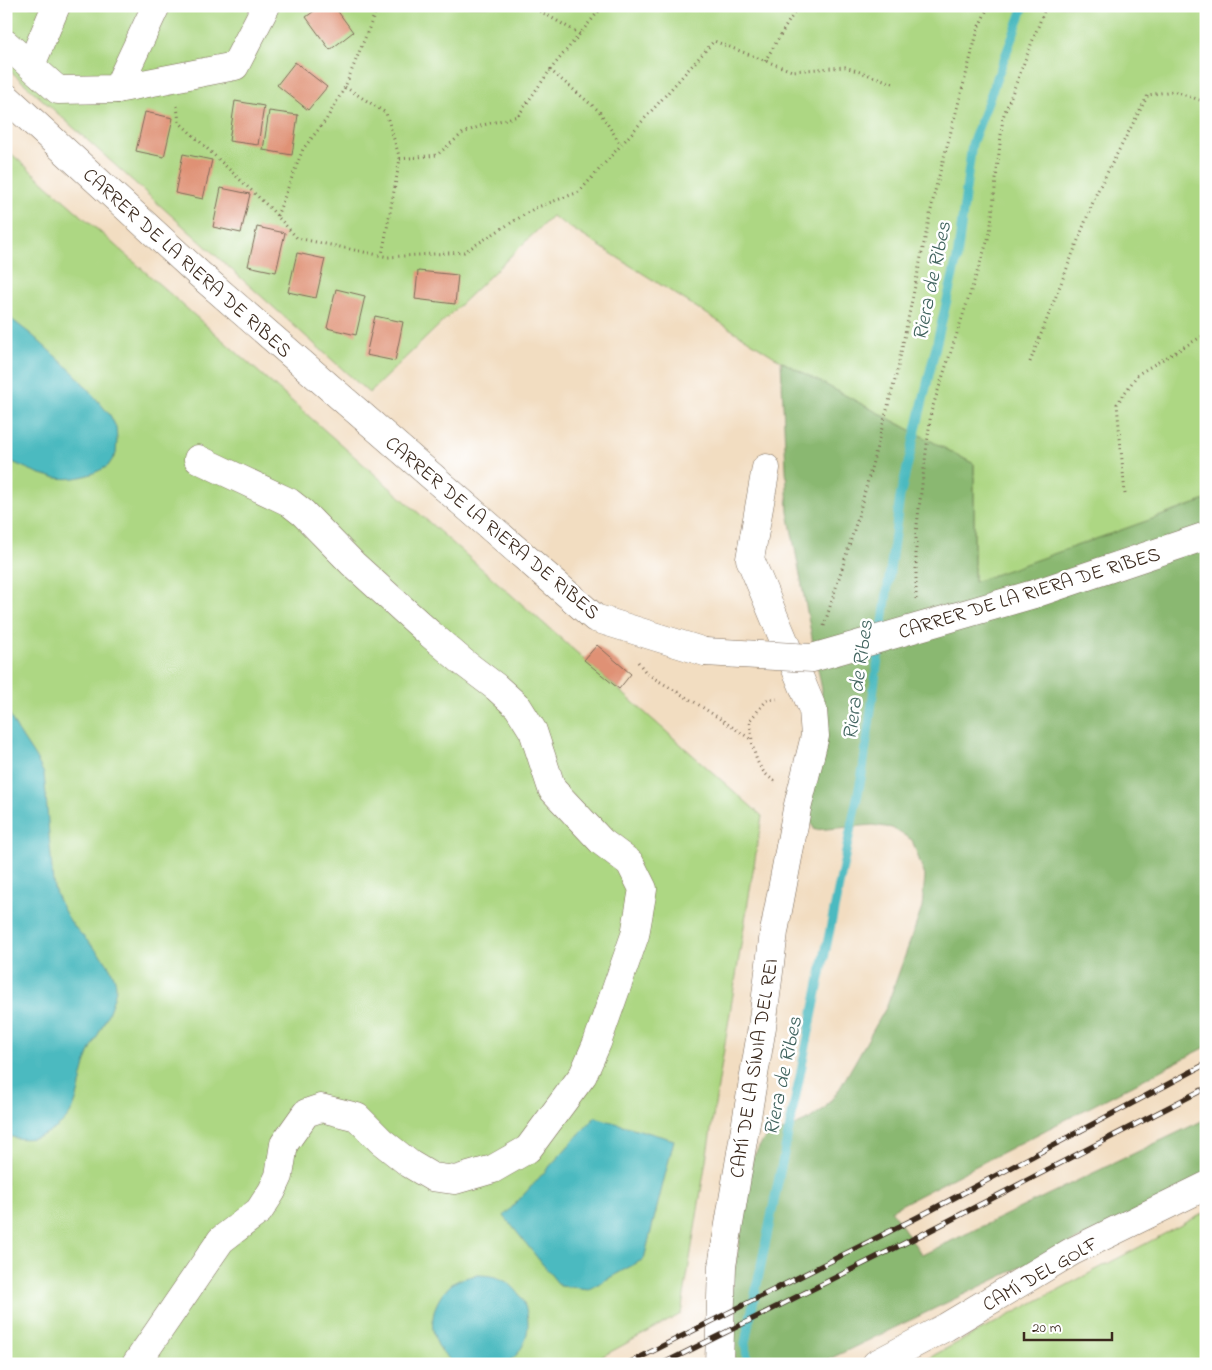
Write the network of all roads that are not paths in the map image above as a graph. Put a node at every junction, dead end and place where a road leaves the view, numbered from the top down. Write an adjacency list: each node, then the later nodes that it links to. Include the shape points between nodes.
1 (56, 6): 5 (street)
2 (156, 6): 6 (street)
3 (266, 6): 6 (street, via 235,66)
4 (6, 44): 5 (street)
5 (31, 65): 6 (street, via 58,90)
6 (117, 89)
7 (6, 97): 10 (street, CARRER DE LA RIERA DE RIBES, bridge, via 198,273 595,618 705,652 812,658 1034,594)
8 (198, 459): 12 (street, via 289,502 429,633 518,707 533,731 552,789 602,842 630,863 643,889 635,935 583,1075 528,1149 493,1170 455,1180 432,1177 381,1141 357,1117 321,1108 306,1113 284,1144 279,1176 272,1191 259,1210 220,1240)
9 (766, 468): 13 (street, CAMÍ DE LA SÍNIA DEL REI, via 750,559 812,710 815,736 797,809 774,932 762,1028 722,1266)
10 (1206, 536)
11 (1206, 1186): 14 (street, CAMÍ DEL GOLF, via 1071,1252)
12 (136, 1364)
13 (719, 1364)
14 (876, 1364)

